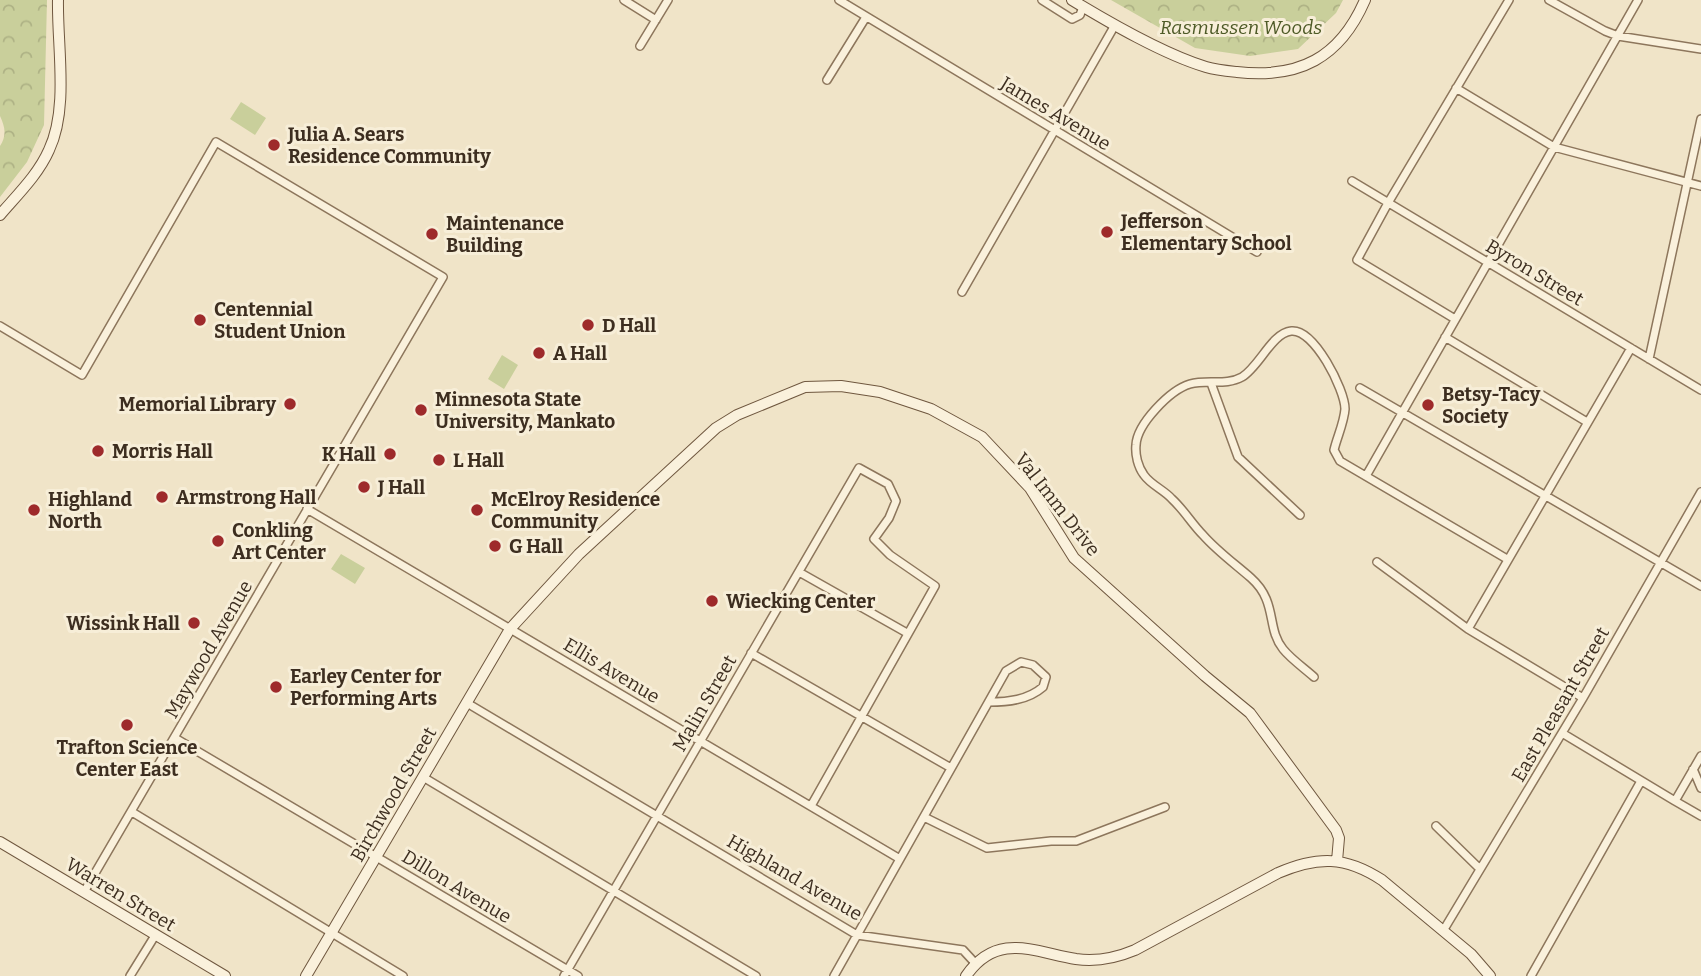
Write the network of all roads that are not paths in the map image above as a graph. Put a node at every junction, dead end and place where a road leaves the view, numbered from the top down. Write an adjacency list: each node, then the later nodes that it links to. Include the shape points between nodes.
1 (58, 0): 27 (street, via 56,133 41,166)
2 (624, 0): 13 (street)
3 (668, 0): 13 (street)
4 (839, 0): 12 (street, James Avenue)
5 (1042, 0): 11 (street, via 1072,19)
6 (1072, 0): 11 (street)
7 (1365, 0): 14 (street, via 1353,25 1329,52 1302,68 1263,75 1209,68)
8 (1509, 0): 19 (street)
9 (1549, 0): 15 (street)
10 (1638, 0): 15 (street)
11 (1083, 7): 14 (street)
12 (866, 17): 18 (street); 21 (street, James Avenue)
13 (656, 20): 16 (street)
14 (1115, 25): 21 (street)
15 (1618, 36): 17 (street); 22 (street)
16 (640, 46)
17 (1701, 49)
18 (827, 80)
19 (1456, 88): 22 (street); 26 (street)
20 (1701, 119): 24 (street)
21 (1055, 131): 28 (street, James Avenue); 30 (street)
22 (1554, 148): 24 (street); 29 (street)
23 (1352, 181): 26 (street, Byron Street)
24 (1686, 182): 25 (street); 35 (street)
25 (1701, 186)
26 (1388, 203): 29 (street, Byron Street); 31 (street, via 1357,260)
27 (0, 215)
28 (1257, 252)
29 (1488, 262): 31 (street); 34 (street, Byron Street)
30 (962, 292)
31 (1455, 319): 33 (street)
32 (0, 326): 44 (street, Maywood Avenue, via 82,375 216,142 443,277)
33 (1445, 337): 39 (street); 40 (street)
34 (1631, 348): 35 (street, Byron Street); 40 (street)
35 (1648, 359): 38 (street, Byron Street)
36 (1210, 383): 41 (street, via 1236,380 1284,334 1290,330 1304,333 1326,362 1343,399 1334,450 1340,461); 45 (street, via 1238,457); 55 (street, via 1175,391 1147,420 1137,436 1139,465 1143,475 1254,580 1269,604 1283,649)
37 (1360, 388): 39 (street)
38 (1701, 390)
39 (1402, 413): 41 (street); 43 (street)
40 (1587, 422): 43 (street)
41 (1366, 476): 46 (street)
42 (1701, 492): 48 (street, East Pleasant Street)
43 (1545, 496): 46 (street); 48 (street)
44 (307, 509): 51 (street, Ellis Avenue); 61 (street, Maywood Avenue)
45 (1300, 515)
46 (1507, 559): 52 (street)
47 (1377, 562): 52 (street)
48 (1660, 563): 50 (street); 56 (street, East Pleasant Street)
49 (799, 572): 53 (street); 53 (street, Malin Street, via 859,468 881,480 896,501 874,539 935,586); 54 (street, Malin Street)
50 (1701, 586)
51 (510, 629): 58 (street, Birchwood Street); 62 (street, Ellis Avenue); 80 (street, Val Imm Drive, via 579,554 716,428 805,387 880,392 931,409 982,438 1030,488 1074,558 1250,713 1336,830)
52 (1468, 629): 56 (street)
53 (907, 633): 59 (street)
54 (751, 653): 59 (street); 62 (street, Malin Street)
55 (1314, 677)
56 (1583, 698): 60 (street, East Pleasant Street)
57 (989, 702): 57 (street, via 1028,697 1043,687 1046,677 1033,665 1021,662 1006,671); 64 (street)
58 (467, 703): 66 (street, Birchwood Street); 74 (street, Highland Avenue)
59 (863, 716): 64 (street); 70 (street)
60 (1562, 733): 67 (street); 81 (street, East Pleasant Street)
61 (175, 738): 72 (street, Maywood Avenue); 78 (street, Dillon Avenue)
62 (701, 741): 70 (street, Ellis Avenue); 74 (street, Malin Street)
63 (1701, 756): 65 (street)
64 (951, 768): 75 (street)
65 (1693, 769): 68 (street); 69 (street)
66 (423, 777): 78 (street, Birchwood Street); 82 (street)
67 (1641, 781): 69 (street); 99 (street)
68 (1701, 788)
69 (1675, 801): 73 (street)
70 (811, 806): 79 (street, Ellis Avenue)
71 (1166, 807): 75 (street, via 1076,841 987,848)
72 (132, 812): 83 (street, Maywood Avenue); 85 (street)
73 (1701, 816)
74 (657, 817): 82 (street, Malin Street); 87 (street, Highland Avenue)
75 (924, 817): 79 (street)
76 (1436, 826): 81 (street)
77 (0, 842): 83 (street, Warren Street)
78 (376, 857): 85 (street, Birchwood Street); 89 (street, Dillon Avenue)
79 (901, 859): 87 (street)
80 (1337, 861): 84 (street, via 1366,869); 88 (street, via 1299,864 1116,958 1076,959 1020,947 995,952)
81 (1480, 869): 84 (street, East Pleasant Street)
82 (613, 891): 89 (street, Malin Street); 95 (street)
83 (84, 892): 86 (street, Warren Street)
84 (1443, 931): 98 (street)
85 (332, 932): 92 (street, Birchwood Street); 93 (street)
86 (156, 934): 90 (street); 91 (street, Warren Street)
87 (857, 935): 88 (street, Highland Avenue, via 963,950); 96 (street)
88 (975, 963): 97 (street)
89 (566, 973): 94 (street, Dillon Avenue)
90 (131, 976)
91 (225, 976)
92 (306, 976)
93 (403, 976)
94 (578, 976)
95 (756, 976)
96 (834, 976)
97 (966, 976)
98 (1490, 976)
99 (1531, 976)

